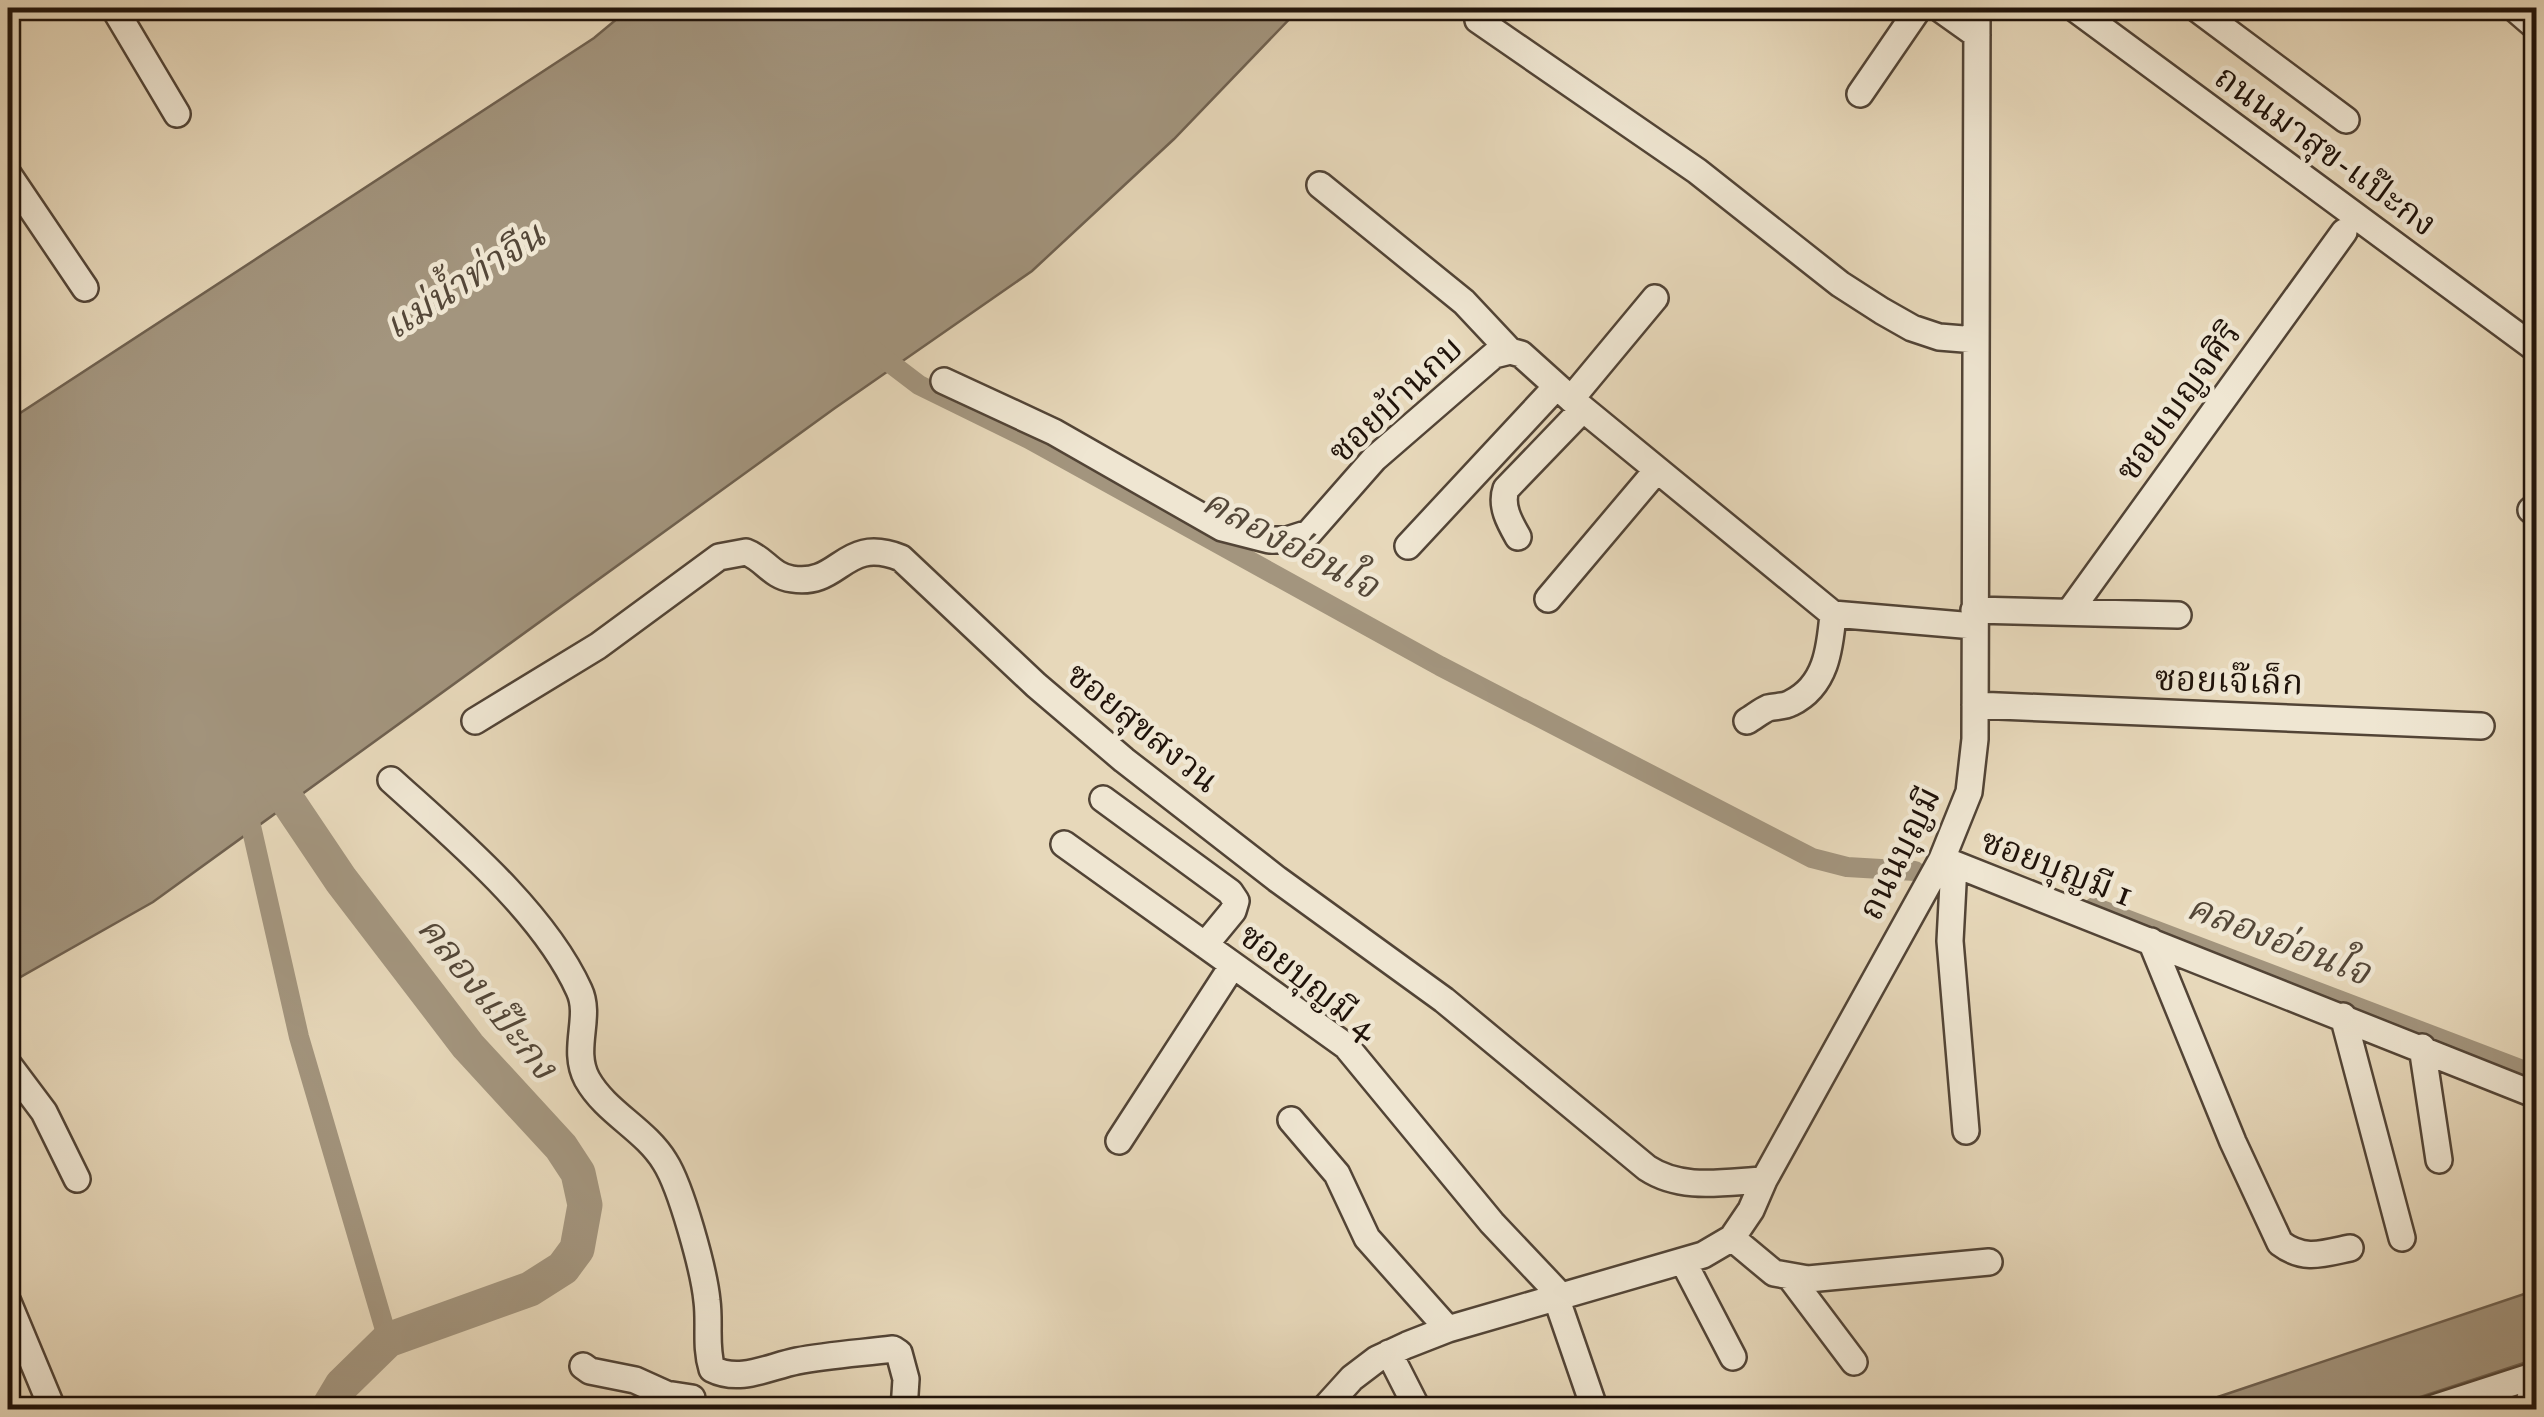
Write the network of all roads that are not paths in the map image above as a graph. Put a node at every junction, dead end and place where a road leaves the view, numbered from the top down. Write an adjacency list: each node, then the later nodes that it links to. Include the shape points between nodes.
1 (114, 8): 12 (street)
2 (1919, 8): 11 (street)
3 (1939, 8): 10 (street)
4 (1978, 8): 10 (street, ถนนบุญมี)
5 (2074, 8): 20 (street, ถนนมาสุข-แป๊ะกง)
6 (2196, 8): 13 (street)
7 (2514, 8): 9 (street)
8 (1478, 20): 19 (street, via 1698,171 1854,293 1912,328)
9 (2536, 26)
10 (1977, 35): 19 (street, ถนนบุญมี)
11 (1860, 94)
12 (177, 114)
13 (2346, 120)
14 (8, 174): 17 (street)
15 (1320, 185): 21 (street, via 1464,302)
16 (2344, 232): 28 (street, ซอยเบญจศิริ)
17 (85, 288)
18 (1655, 298): 23 (street)
19 (1976, 340): 31 (street, ถนนบุญมี)
20 (2536, 349)
21 (1510, 350): 22 (street, ซอยบ้านกบ, via 1494,355 1374,460 1309,533 1286,540 1222,528 1054,432); 23 (street, ซอยบ้านกบ)
22 (944, 381)
23 (1570, 398): 24 (street, ซอยบ้านกบ); 25 (street, via 1506,489 1507,517); 26 (street)
24 (1657, 470): 27 (street); 29 (street, ซอยบ้านกบ)
25 (1518, 538)
26 (1408, 546)
27 (1548, 599)
28 (2070, 612): 30 (street); 31 (street)
29 (1832, 614): 31 (street); 33 (street, via 1820,676 1791,703)
30 (2178, 616)
31 (1974, 618): 32 (street, ถนนบุญมี)
32 (1975, 705): 35 (street, ซอยเจ๊เล็ก); 39 (street, ถนนบุญมี, via 1969,792)
33 (1748, 720)
34 (474, 721): 52 (street, ซอยสุขสงวน, via 598,646 719,557 746,552 777,576 808,580 866,550 881,550 901,558 1124,760 1444,1000 1646,1168 1682,1183)
35 (2481, 726)
36 (391, 780): 66 (street, via 498,879 566,964 583,1001 579,1042 585,1075 602,1101 668,1165 708,1302)
37 (1103, 798): 41 (street, via 1230,892 1233,912)
38 (1064, 844): 41 (street, ซอยบุญมี 4)
39 (1948, 862): 40 (street, ซอยบุญมี 1); 48 (street); 52 (street, ถนนบุญมี)
40 (2150, 941): 43 (street, ซอยบุญมี 1); 55 (street, via 2280,1243 2308,1257)
41 (1206, 945): 42 (street, ซอยบุญมี 4)
42 (1234, 965): 49 (street); 59 (street, ซอยบุญมี 4, via 1346,1046)
43 (2343, 1016): 44 (street, ซอยบุญมี 1); 54 (street)
44 (2422, 1047): 46 (street, ซอยบุญมี 1); 50 (street)
45 (12, 1080): 51 (street, via 44,1112)
46 (2536, 1096)
47 (1291, 1120): 61 (street, via 1337,1174 1367,1238)
48 (1966, 1132)
49 (1118, 1141)
50 (2439, 1160)
51 (77, 1179)
52 (1764, 1180): 53 (street, ถนนบุญมี)
53 (1732, 1238): 56 (street); 58 (street, via 1774,1273)
54 (2402, 1238)
55 (2350, 1248)
56 (1683, 1261): 59 (street); 63 (street)
57 (1989, 1262): 58 (street)
58 (1790, 1277): 64 (street)
59 (1558, 1297): 61 (street); 74 (street)
60 (11, 1318): 70 (street)
61 (1448, 1329): 62 (street)
62 (1389, 1354): 72 (street, via 1352,1378); 73 (street)
63 (1733, 1358)
64 (1854, 1362)
65 (583, 1366): 68 (street)
66 (712, 1370): 68 (street, via 709,1393); 71 (street, via 748,1375 797,1361 893,1349 906,1379)
67 (2536, 1375): 69 (street); 76 (street)
68 (690, 1404)
69 (2456, 1405): 75 (street)
70 (53, 1410)
71 (904, 1410)
72 (1324, 1410)
73 (1418, 1410)
74 (1595, 1410)
75 (2428, 1410)
76 (2527, 1410)

